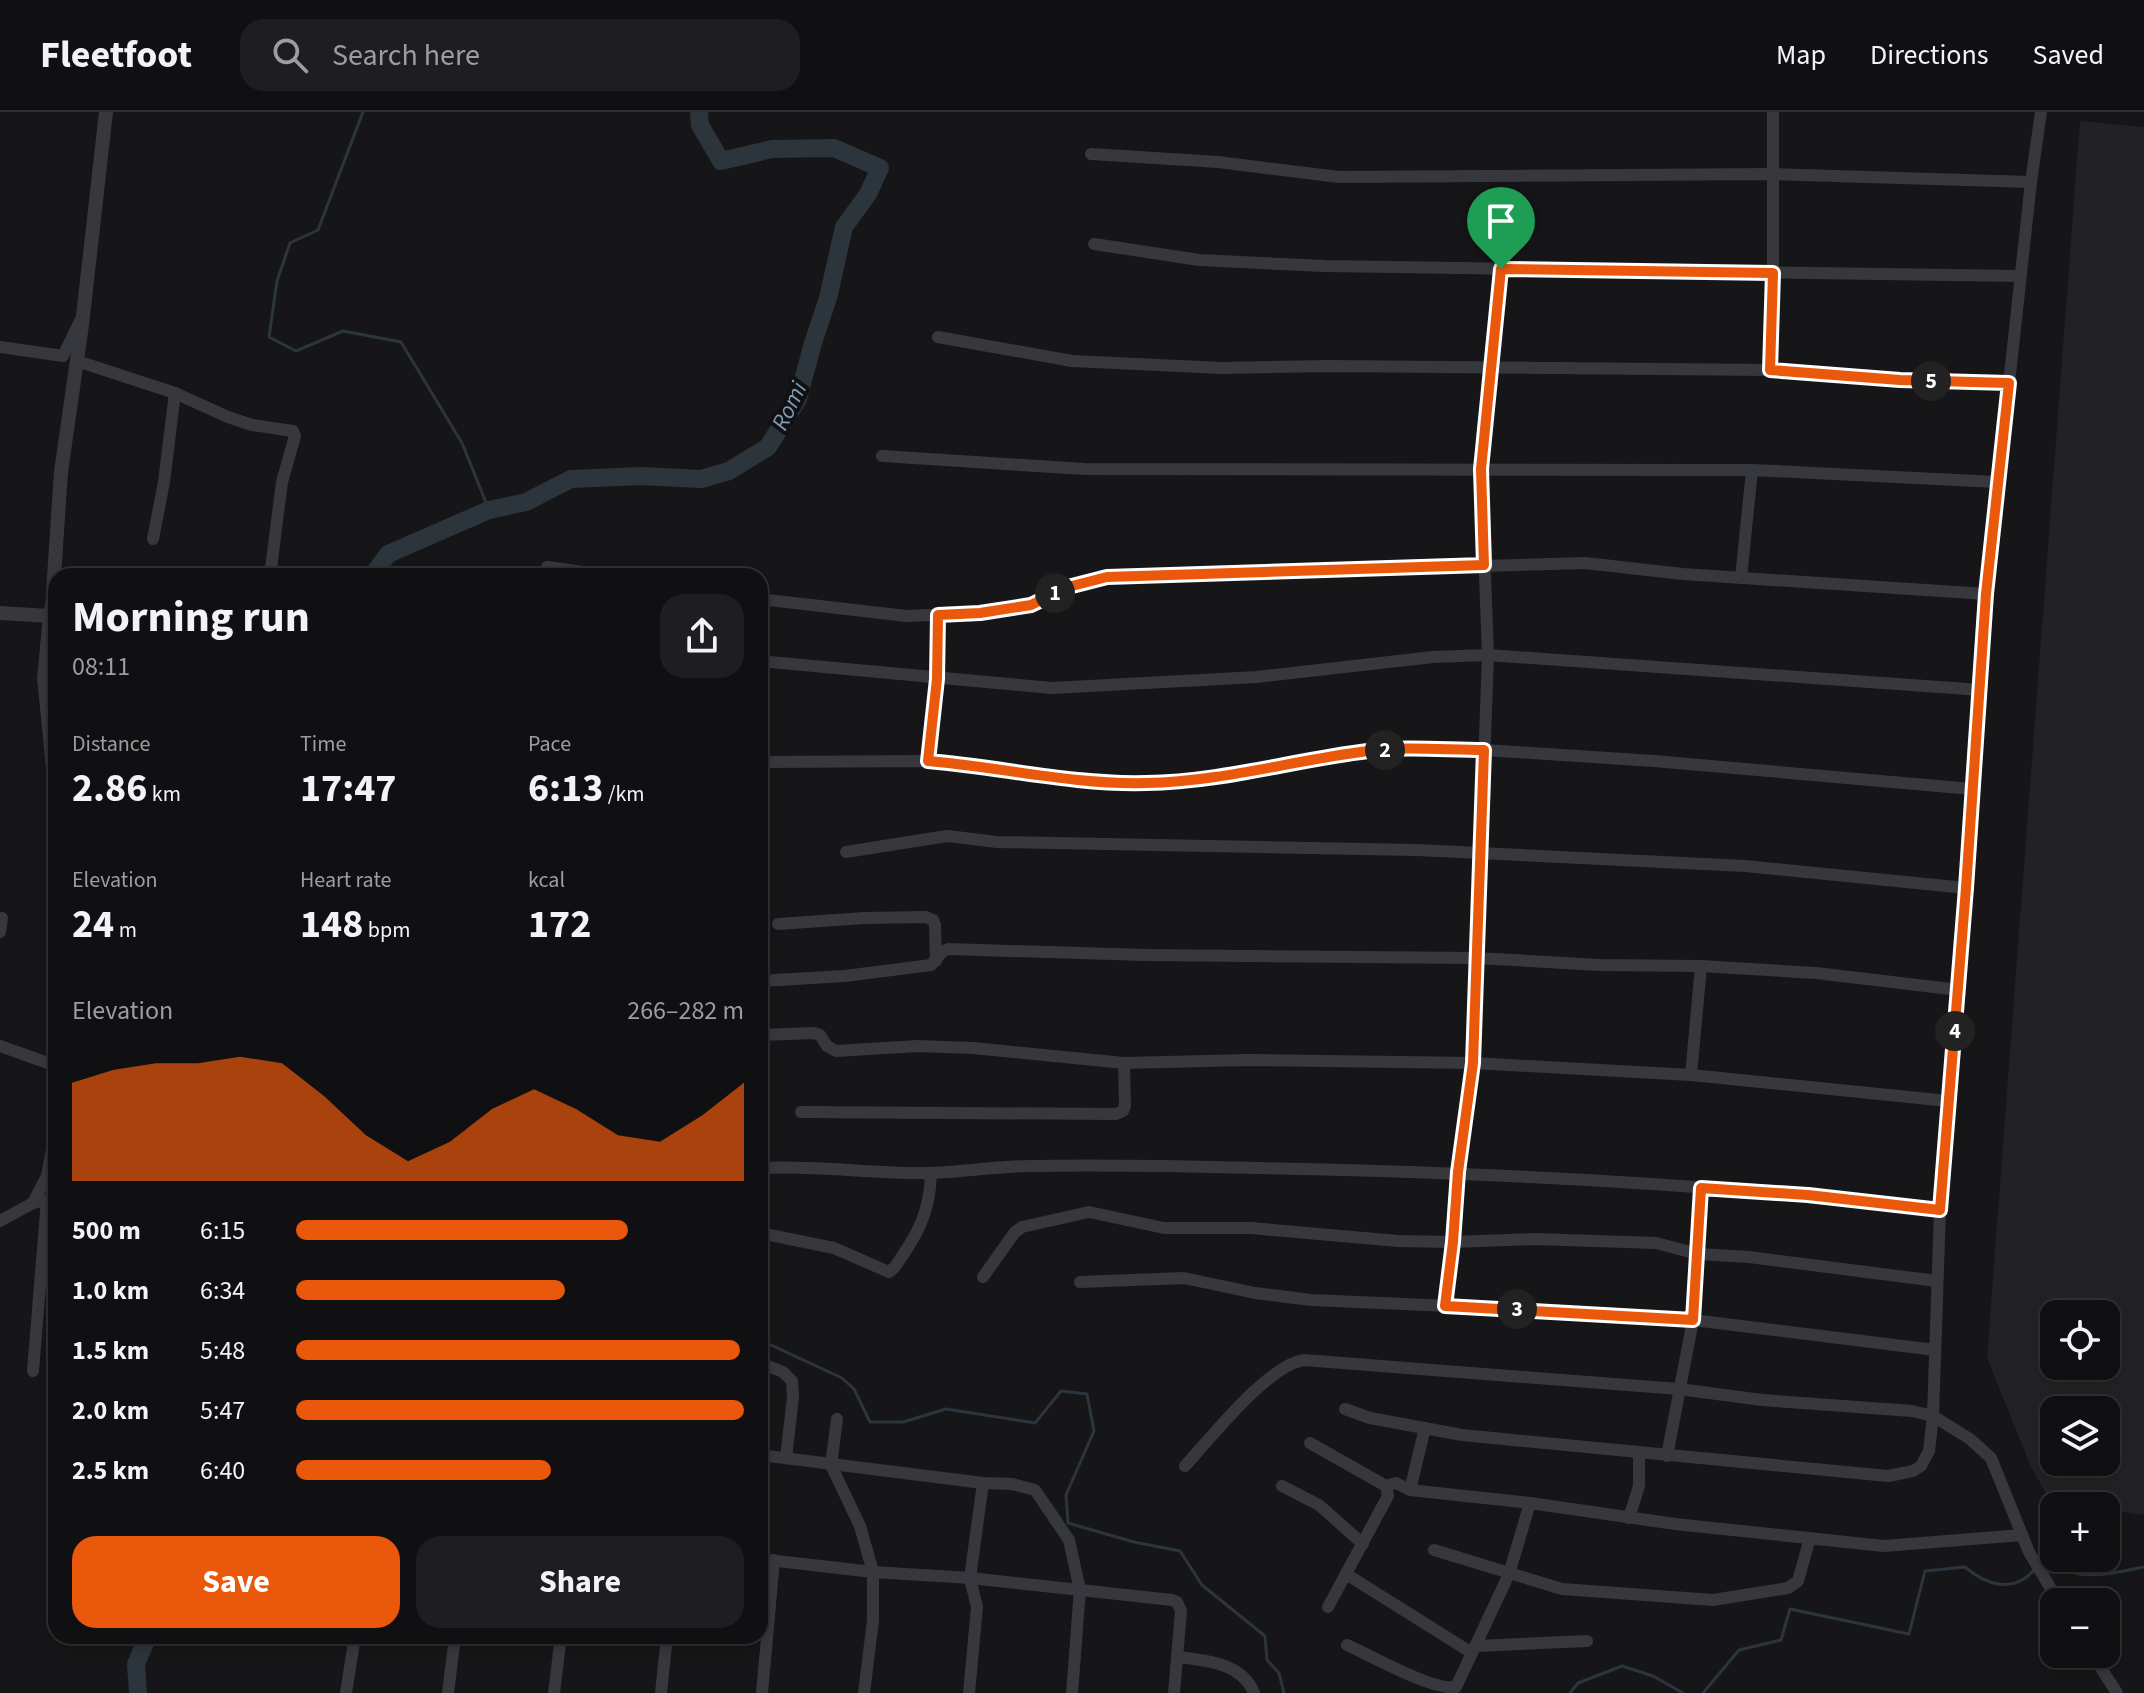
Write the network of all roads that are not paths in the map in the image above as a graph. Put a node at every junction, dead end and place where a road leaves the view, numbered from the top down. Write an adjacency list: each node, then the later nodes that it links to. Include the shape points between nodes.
1 (106, 112): 11 (street)
2 (1773, 112): 5 (street)
3 (2041, 112): 6 (street)
4 (1091, 154): 5 (street, via 1339,177)
5 (1773, 174): 6 (street); 9 (street)
6 (2031, 182): 10 (street)
7 (1094, 244): 8 (street, via 1199,260)
8 (1501, 269): 9 (street); 15 (street)
9 (1773, 273): 10 (street); 16 (street)
10 (2020, 276): 17 (street)
11 (82, 315): 13 (street, via 63,356); 14 (street)
12 (938, 337): 15 (street, via 1072,361 1222,368)
13 (0, 347)
14 (77, 361): 18 (street); 25 (street)
15 (1490, 368): 16 (street); 20 (street)
16 (1770, 370): 17 (street)
17 (2009, 383): 22 (street)
18 (175, 393): 23 (street); 26 (street, via 252,425 293,431)
19 (882, 456): 20 (street, via 1084,469)
20 (1481, 469): 21 (street); 24 (street)
21 (1752, 470): 22 (street); 27 (street)
22 (1997, 482): 28 (street)
23 (153, 539)
24 (1484, 565): 27 (street, via 1585,563); 31 (street, via 1107,577 1068,587 1031,605); 34 (street)
25 (55, 568)
26 (271, 568)
27 (1741, 578): 28 (street)
28 (1986, 594): 37 (street)
29 (768, 600): 31 (street)
30 (0, 613): 32 (street)
31 (938, 615): 36 (street)
32 (48, 616)
33 (48, 626): 38 (street, via 43,678)
34 (1488, 655): 36 (street, via 1257,677 1052,688); 37 (street); 39 (street)
35 (768, 662): 36 (street)
36 (937, 679): 40 (street)
37 (1981, 690): 42 (street)
38 (48, 728)
39 (1484, 750): 40 (street, via 1371,750 1250,773 1146,783 1075,780); 42 (street); 44 (street)
40 (928, 761): 41 (street)
41 (768, 762)
42 (1972, 789): 45 (street)
43 (846, 852): 44 (street, via 947,836 997,842)
44 (1479, 853): 45 (street, via 1745,866); 49 (street)
45 (1966, 888): 53 (street)
46 (2, 918): 48 (street)
47 (778, 924): 50 (street, via 926,917 935,925)
48 (0, 932)
49 (1476, 958): 50 (street, via 948,949); 51 (street); 58 (street)
50 (936, 961): 52 (street, via 845,976)
51 (1701, 966): 53 (street); 59 (street)
52 (768, 981)
53 (1959, 990): 60 (street)
54 (768, 1035): 57 (street, via 814,1033 836,1051 931,1046)
55 (0, 1046): 56 (street)
56 (48, 1063)
57 (1124, 1063): 58 (street); 61 (street, via 1125,1106 1116,1114)
58 (1473, 1063): 59 (street); 64 (street)
59 (1691, 1075): 60 (street)
60 (1948, 1101): 69 (street)
61 (801, 1112)
62 (768, 1168): 65 (street)
63 (48, 1171): 68 (street)
64 (1458, 1172): 65 (street, via 1030,1166); 66 (street); 73 (street)
65 (931, 1173): 72 (street, via 927,1212 889,1272 834,1248)
66 (1701, 1188): 69 (street); 74 (street)
67 (48, 1200): 68 (street)
68 (33, 1203): 70 (street)
69 (1940, 1210): 76 (street)
70 (0, 1221)
71 (48, 1235): 82 (street)
72 (768, 1235)
73 (1453, 1242): 74 (street, via 1656,1243); 75 (street, via 1251,1228 1164,1228 1089,1212 1022,1227); 78 (street)
74 (1698, 1254): 76 (street); 79 (street)
75 (983, 1277)
76 (1937, 1281): 80 (street)
77 (1080, 1282): 78 (street, via 1184,1278 1311,1300)
78 (1445, 1306): 79 (street)
79 (1693, 1320): 80 (street); 83 (street)
80 (1935, 1350): 85 (street)
81 (768, 1366): 92 (street, via 792,1381)
82 (33, 1371)
83 (1679, 1389): 85 (street); 91 (street); 94 (street, via 1304,1360 1279,1369)
84 (1345, 1409): 87 (street)
85 (1933, 1416): 91 (street, via 1929,1451 1921,1466 1888,1476); 101 (street, via 1991,1458)
86 (837, 1419): 93 (street)
87 (1425, 1428): 89 (street); 98 (street)
88 (1310, 1443): 97 (street)
89 (1639, 1453): 91 (street); 100 (street, via 1639,1486)
90 (768, 1456): 92 (street)
91 (1667, 1456)
92 (786, 1458): 93 (street)
93 (831, 1465): 95 (street); 107 (street, via 860,1526)
94 (1185, 1466)
95 (983, 1483): 110 (street); 112 (street, via 1035,1490 1069,1540)
96 (1282, 1486): 103 (street, via 1319,1505)
97 (1386, 1486): 98 (street, via 1396,1483); 103 (street, via 1388,1496)
98 (1410, 1490): 99 (street)
99 (1530, 1503): 100 (street); 109 (street)
100 (1629, 1518): 102 (street)
101 (2022, 1535): 102 (street, via 1884,1546); 111 (street)
102 (1810, 1538): 109 (street, via 1798,1581 1788,1588 1713,1600 1562,1589)
103 (1363, 1544): 108 (street)
104 (1434, 1550): 109 (street)
105 (768, 1560): 106 (street)
106 (774, 1560): 107 (street); 114 (street)
107 (873, 1572): 110 (street); 131 (street)
108 (1346, 1574): 113 (street); 122 (street)
109 (1509, 1574): 122 (street)
110 (970, 1578): 112 (street); 132 (street, via 977,1607)
111 (2050, 1588)
112 (1080, 1590): 123 (street, via 1177,1602); 133 (street)
113 (1328, 1607)
114 (768, 1626)
115 (1587, 1641): 122 (street)
116 (354, 1644): 126 (street)
117 (454, 1644): 127 (street)
118 (560, 1644): 128 (street)
119 (666, 1644): 129 (street)
120 (766, 1644): 130 (street)
121 (1347, 1645): 125 (street, via 1429,1684)
122 (1474, 1649): 125 (street)
123 (1177, 1657): 134 (street); 135 (street, via 1228,1667 1249,1680)
124 (2101, 1668): 136 (street)
125 (1455, 1690)
126 (346, 1693)
127 (448, 1693)
128 (554, 1693)
129 (661, 1693)
130 (762, 1693)
131 (864, 1693)
132 (969, 1693)
133 (1072, 1693)
134 (1174, 1693)
135 (1254, 1693)
136 (2117, 1693)

